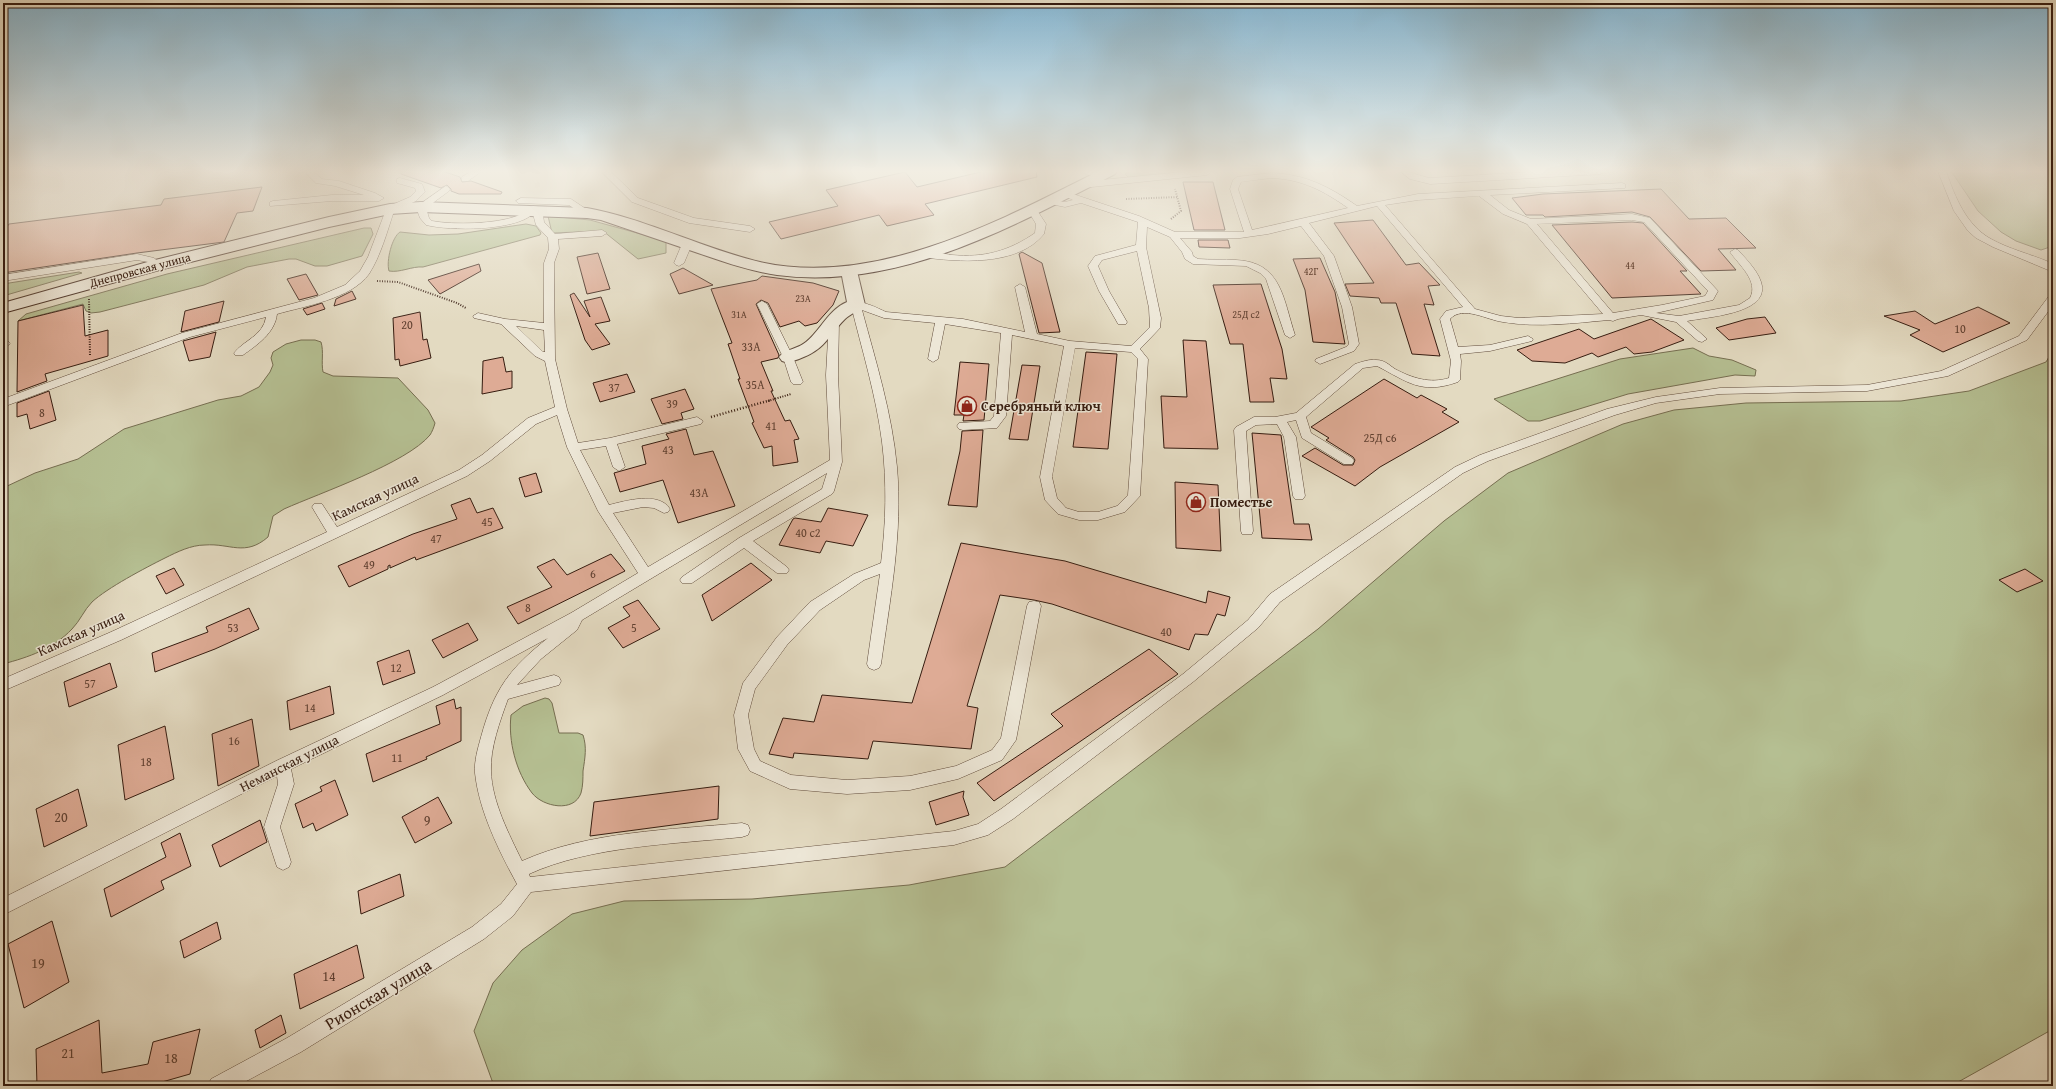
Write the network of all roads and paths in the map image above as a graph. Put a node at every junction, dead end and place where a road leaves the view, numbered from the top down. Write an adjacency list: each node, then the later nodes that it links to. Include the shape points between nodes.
1 (330, 222): 26 (main road, Днепровская улица)
2 (385, 222): 30 (lane, via 373,257)
3 (538, 222): 20 (lane)
4 (621, 222): 21 (main road, Днепровская улица)
5 (697, 222): 16 (lane)
6 (1005, 222): 24 (main road, Днепровская улица, via 979,234)
7 (1040, 222): 24 (lane, via 1039,234 1027,244 1003,255 978,259 948,259)
8 (1143, 222): 18 (lane); 22 (lane)
9 (1245, 222): 19 (lane)
10 (1303, 222): 19 (lane); 60 (lane, via 1330,256 1347,306 1354,344 1350,349)
11 (1396, 222): 37 (lane)
12 (1530, 222): 13 (lane); 41 (lane)
13 (1534, 222)
14 (1649, 222): 39 (lane, via 1713,291 1709,298)
15 (1967, 222): 27 (lane, via 1973,231 1988,241)
16 (750, 230)
17 (602, 233): 20 (lane)
18 (1173, 234): 19 (lane); 49 (lane, via 1191,260 1250,264 1266,271 1271,278)
19 (1249, 234)
20 (553, 237): 47 (lane, via 554,249 549,263)
21 (687, 244): 25 (lane); 28 (main road, Днепровская улица, via 751,265 778,270)
22 (1141, 247): 46 (lane, via 1098,258 1093,266); 54 (lane, via 1156,318 1155,328)
23 (1734, 252): 42 (lane, via 1751,272 1757,285 1754,300 1742,307)
24 (921, 254): 28 (main road, Днепровская улица)
25 (680, 263)
26 (157, 265): 29 (lane, via 151,260 137,257); 31 (main road, Днепровская улица)
27 (2053, 269)
28 (849, 271): 35 (main road)
29 (3, 278)
30 (355, 282): 38 (lane, via 330,296); 40 (path, via 398,282 457,303)
31 (80, 286): 36 (main road, Днепровская улица); 61 (path, via 90,300)
32 (1020, 287): 50 (lane)
33 (2053, 298): 94 (lane, via 2023,338 1944,374 1867,388 1720,391 1656,400 1611,412 1484,458 1459,470 1275,598 1253,624 1188,678 982,830 954,838)
34 (762, 304): 57 (lane)
35 (856, 305): 43 (lane, via 884,316); 44 (main road, via 844,310); 81 (lane, via 888,441 891,521)
36 (3, 308)
37 (1471, 310): 41 (lane, via 1499,319 1519,321); 55 (lane, via 1457,310 1449,313 1445,319)
38 (272, 312): 56 (lane, via 269,324 259,338); 61 (lane, via 186,335)
39 (1639, 313): 41 (lane); 42 (lane)
40 (478, 316): 45 (lane)
41 (1613, 318)
42 (1679, 319): 51 (lane)
43 (941, 320): 48 (lane); 59 (lane)
44 (834, 321): 57 (main road, via 816,344 806,351); 72 (lane, via 832,375)
45 (505, 322): 47 (lane); 58 (lane, via 539,354)
46 (1122, 322)
47 (550, 327): 58 (lane)
48 (1007, 330): 50 (lane); 68 (lane, via 1000,416 993,425)
49 (1290, 335)
50 (1032, 337): 53 (lane)
51 (1702, 339)
52 (1528, 340): 55 (lane)
53 (1070, 344): 54 (lane); 54 (lane, via 1046,478 1051,500 1062,511 1078,516 1098,516 1121,509 1134,496 1143,359)
54 (1134, 348)
55 (1454, 352): 65 (lane, via 1454,380 1442,385 1428,385 1410,380 1380,363 1371,362 1359,366)
56 (238, 353)
57 (788, 356): 62 (lane)
58 (550, 359): 64 (lane)
59 (933, 359)
60 (1320, 361)
61 (91, 370): 63 (lane)
62 (797, 382): 67 (path, via 795,392 786,396)
63 (3, 403)
64 (561, 409): 70 (lane); 79 (lane, Камская улица, via 532,421 463,473 378,511)
65 (1300, 416): 66 (lane); 71 (lane, via 1306,435)
66 (1280, 420): 74 (lane, via 1290,437); 78 (lane, via 1254,421 1240,430)
67 (697, 421): 69 (lane)
68 (963, 426)
69 (610, 442): 70 (lane); 73 (lane)
70 (573, 447): 77 (lane)
71 (1348, 461)
72 (836, 462): 80 (lane, via 828,491); 83 (lane, Неманская улица)
73 (620, 467)
74 (1299, 496)
75 (318, 507): 79 (lane)
76 (664, 509): 77 (lane, via 655,504 644,503)
77 (604, 510): 83 (lane)
78 (1247, 531)
79 (335, 534): 89 (lane, Камская улица)
80 (744, 541): 82 (lane); 84 (lane)
81 (887, 566): 85 (lane, via 859,577 816,606 782,641 748,687 741,715 746,749 755,766 790,782 846,787 910,782 958,772 997,755 1008,740); 87 (lane)
82 (782, 570)
83 (647, 576): 86 (lane, Неманская улица)
84 (687, 580)
85 (1034, 606)
86 (574, 618): 90 (lane, via 575,623 531,660); 91 (lane, Неманская улица, via 438,691)
87 (874, 664)
88 (554, 681): 90 (lane)
89 (3, 686)
90 (503, 695): 94 (lane, via 493,718 483,770 488,794)
91 (283, 766): 93 (lane, via 286,784 272,827); 95 (lane, Неманская улица)
92 (742, 830): 94 (lane, via 579,850 549,858)
93 (283, 862)
94 (522, 878): 96 (lane, Рионская улица, via 507,910 478,933 294,1045)
95 (3, 907)
96 (218, 1086)

